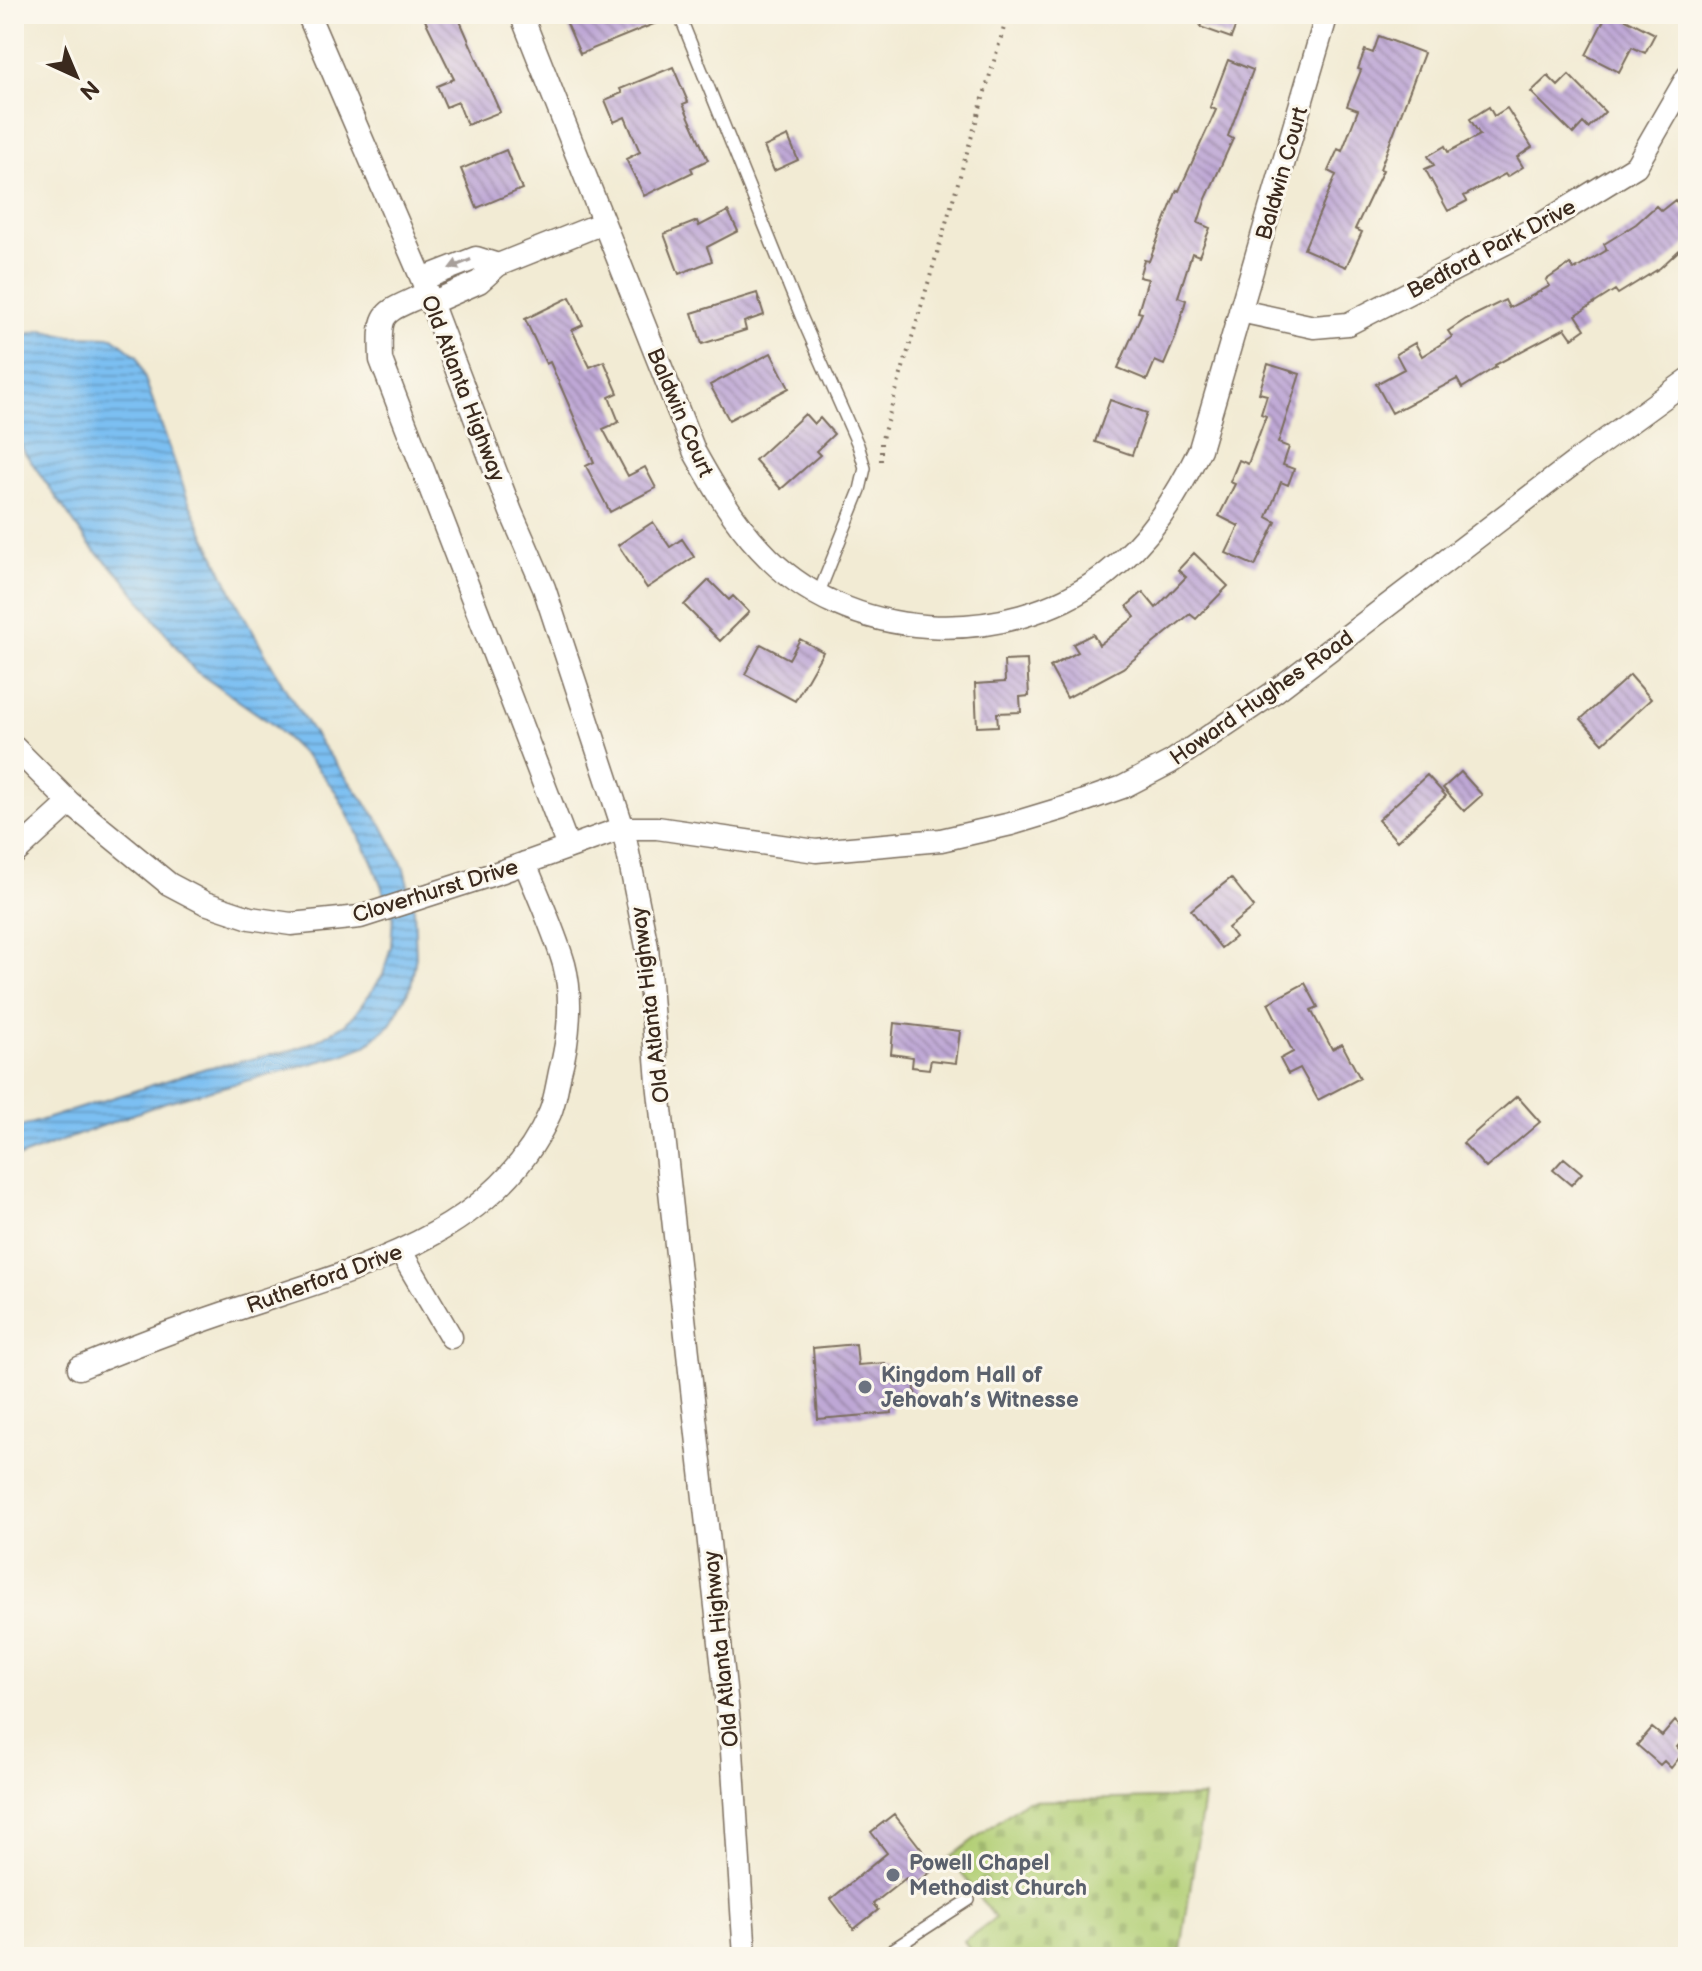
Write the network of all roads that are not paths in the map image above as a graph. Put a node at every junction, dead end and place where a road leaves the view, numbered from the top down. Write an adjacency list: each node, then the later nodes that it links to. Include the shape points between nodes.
1 (308, 14): 8 (street, Old Atlanta Highway)
2 (521, 14): 7 (street, Baldwin Court)
3 (679, 14): 11 (lane, via 865,468)
4 (1327, 14): 9 (street, Baldwin Court)
5 (1688, 76): 6 (street, Bedford Park Drive)
6 (1680, 110): 9 (street, Bedford Park Drive, via 1636,166 1537,227 1348,324 1314,327)
7 (603, 223): 8 (street, via 498,265 476,258); 11 (street, Baldwin Court, via 695,453 723,503 761,551)
8 (427, 292): 14 (street, Old Atlanta Highway, via 544,588); 15 (street, via 382,318 381,360)
9 (1240, 311): 11 (street, Baldwin Court, via 1200,449 1176,497 1106,574 1059,603 1010,620 966,626 911,626)
10 (1688, 380): 14 (street, Howard Hughes Road, via 1262,701 1123,787 1011,824 880,847 816,851 657,828)
11 (818, 595)
12 (14, 747): 13 (street, Cloverhurst Drive)
13 (70, 803): 16 (street); 17 (street, Cloverhurst Drive, via 169,884 205,903 291,924 360,917)
14 (623, 828): 15 (street, Cloverhurst Drive); 22 (street, Old Atlanta Highway, via 647,947 732,1751)
15 (568, 847): 17 (street, Cloverhurst Drive)
16 (14, 854)
17 (525, 863): 18 (street, Rutherford Drive, via 565,966 569,1013 550,1112 527,1154 493,1192 460,1219)
18 (401, 1252): 19 (street); 20 (street, Rutherford Drive)
19 (451, 1337)
20 (79, 1368)
21 (969, 1900): 23 (lane)
22 (745, 1957)
23 (881, 1957)

